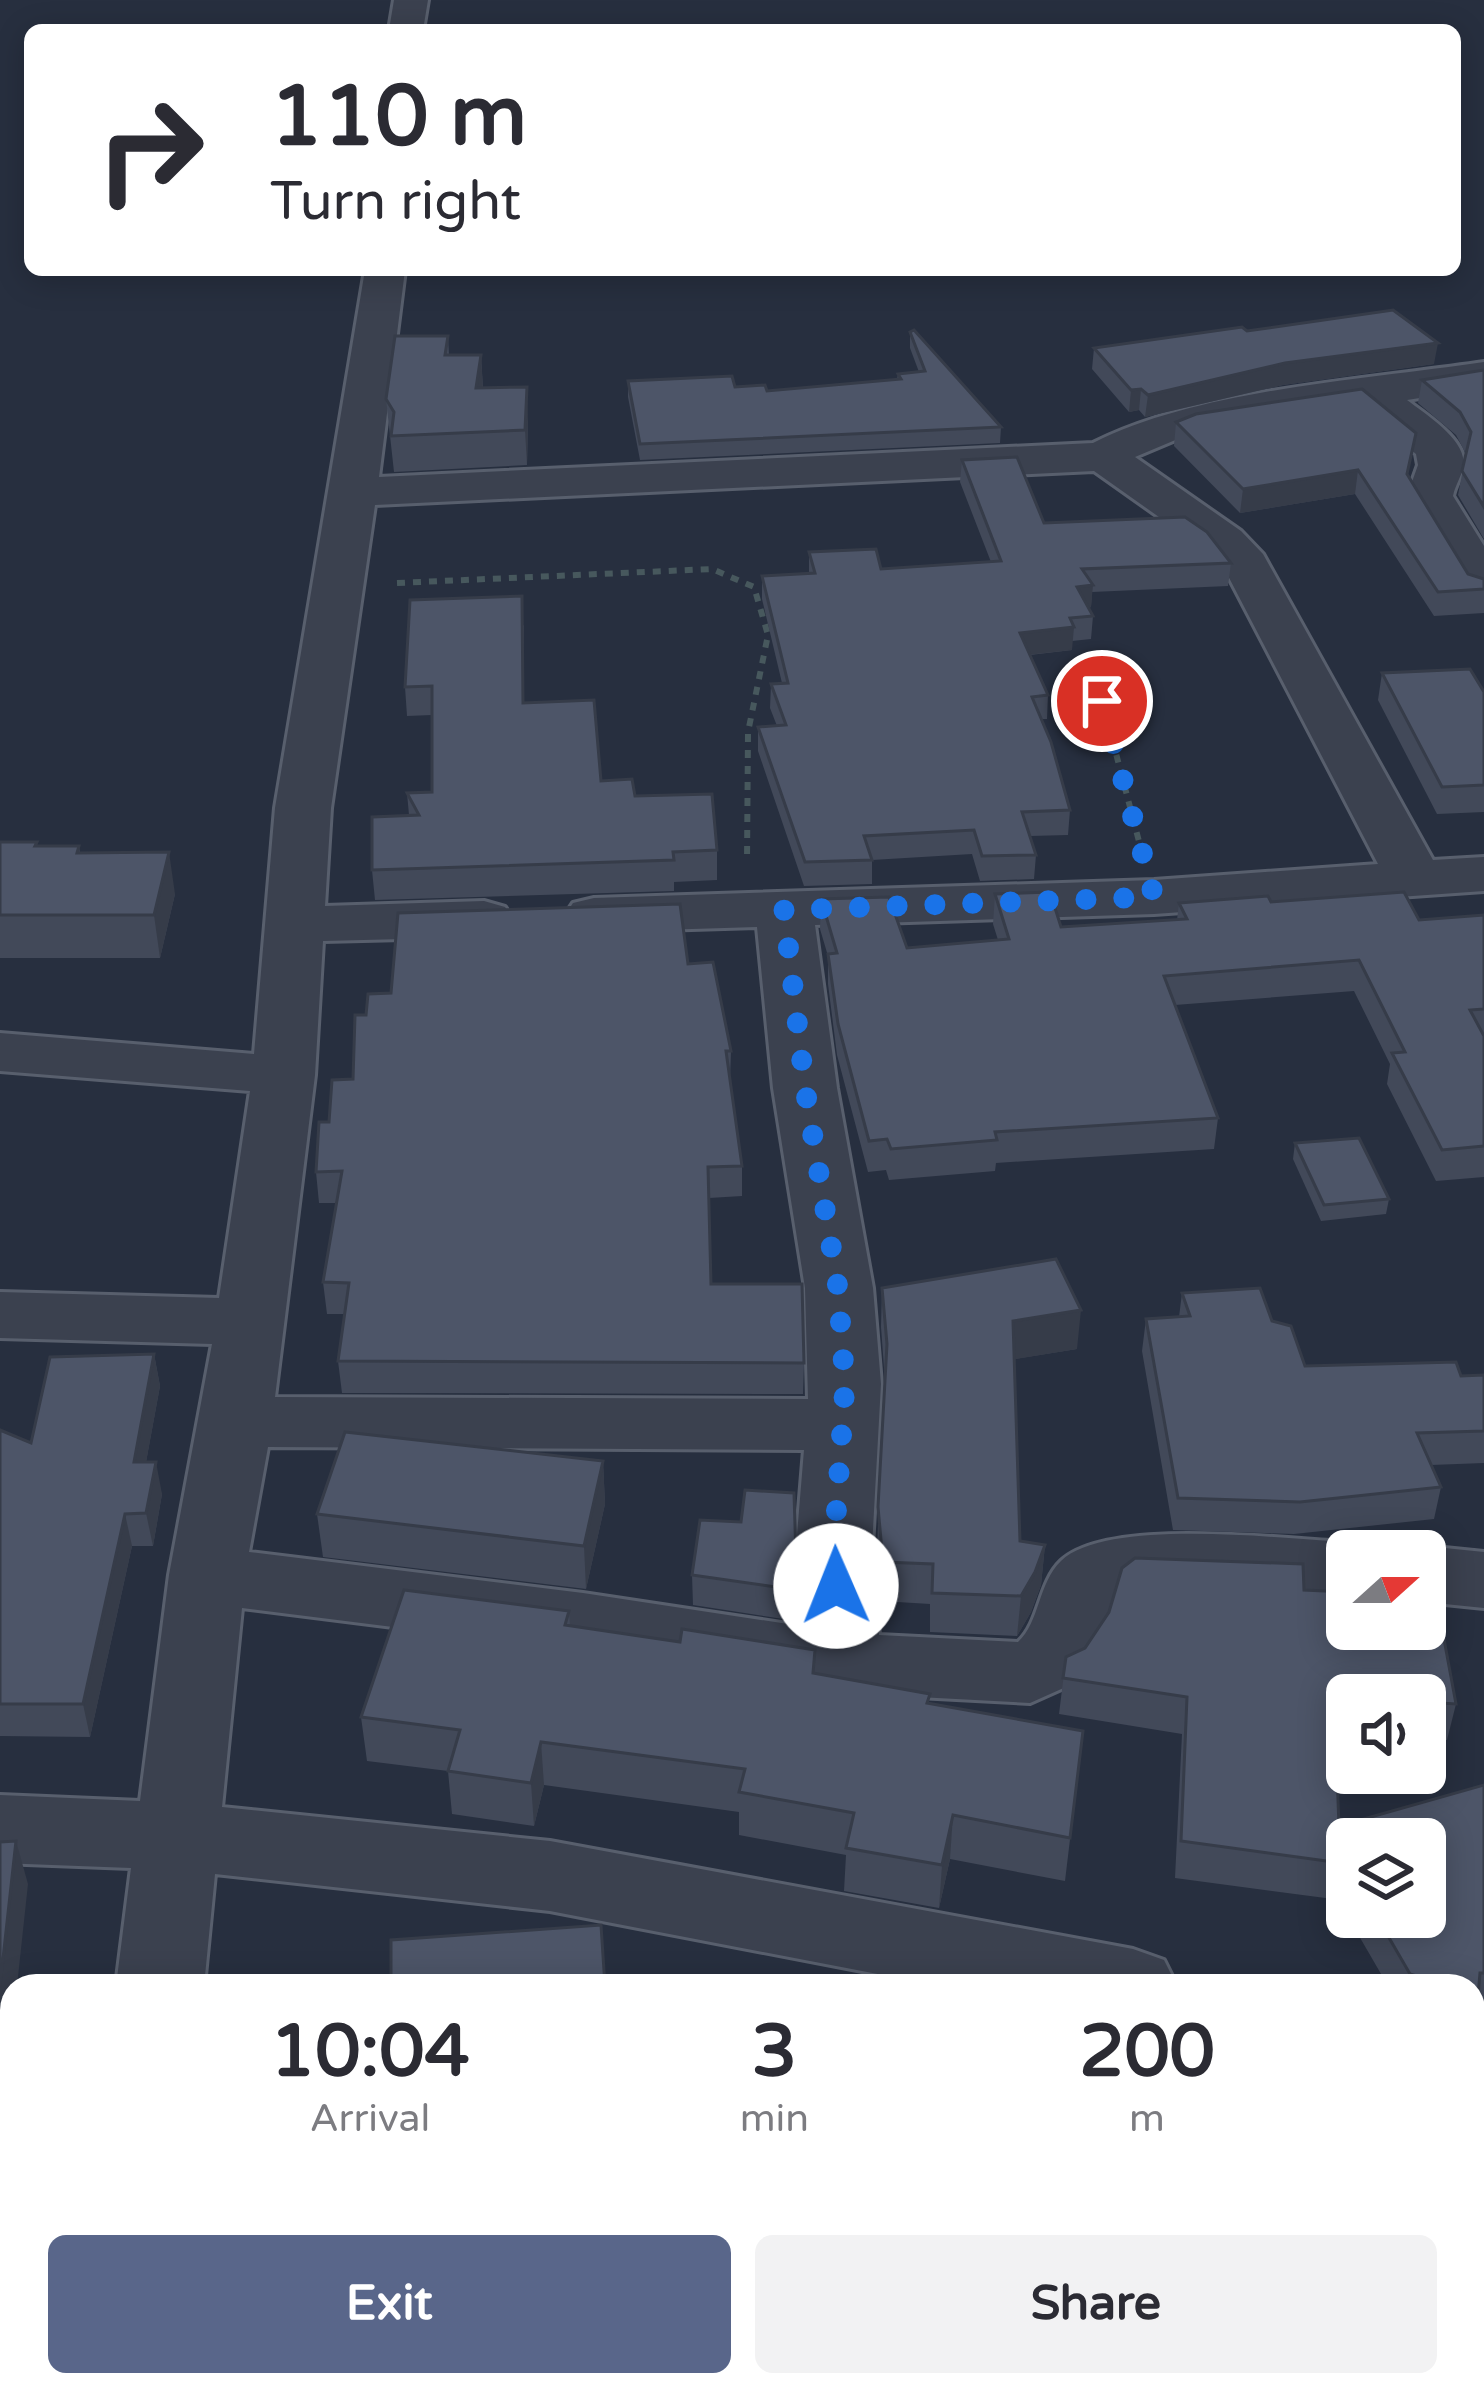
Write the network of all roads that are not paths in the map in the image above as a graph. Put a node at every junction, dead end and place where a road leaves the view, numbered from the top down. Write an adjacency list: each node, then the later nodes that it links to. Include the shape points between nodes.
1 (384, 276): 5 (street)
2 (1484, 375): 3 (street)
3 (1369, 392): 4 (street, via 1169,425); 6 (street, via 1441,457 1430,496)
4 (1103, 456): 5 (street); 8 (street, via 1246,563)
5 (352, 491): 10 (street, via 303,808)
6 (1484, 586)
7 (1484, 874): 8 (street)
8 (1414, 880): 9 (street)
9 (765, 910): 10 (street); 16 (street, via 838,1288)
10 (296, 924): 12 (street)
11 (0, 1052): 12 (street)
12 (284, 1075): 14 (street)
13 (0, 1316): 14 (street)
14 (249, 1322): 15 (street)
15 (236, 1422): 16 (street); 18 (street)
16 (842, 1425): 21 (street, via 834,1547)
17 (1326, 1569): 21 (street, via 1126,1562 1100,1568 1080,1584 1064,1644 1049,1665 1030,1673)
18 (207, 1575): 21 (street); 23 (street)
19 (1446, 1576): 20 (street)
20 (1484, 1580)
21 (842, 1663)
22 (0, 1829): 23 (street)
23 (175, 1836): 24 (street); 25 (street, via 550,1876)
24 (161, 1974)
25 (1069, 1974)

